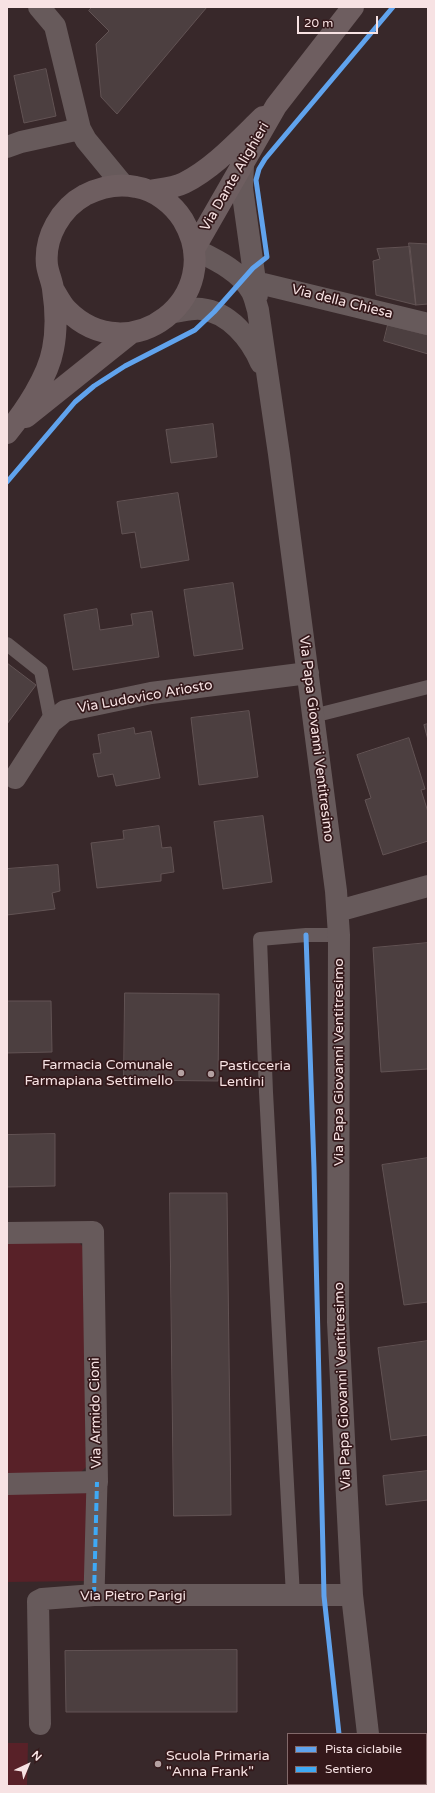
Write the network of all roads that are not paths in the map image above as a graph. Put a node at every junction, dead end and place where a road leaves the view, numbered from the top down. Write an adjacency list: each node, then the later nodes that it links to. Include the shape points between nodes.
1 (39, 7): 4 (street, via 55,26)
2 (353, 7): 3 (main road, Via Dante Alighieri)
3 (276, 106): 6 (main road, Via Dante Alighieri); 8 (main road, Via Dante Alighieri, via 198,174 183,183)
4 (80, 129): 5 (street); 7 (street)
5 (7, 147)
6 (243, 166): 9 (main road, Via Dante Alighieri); 10 (street, Via Papa Giovanni Ventitresimo, via 242,188)
7 (123, 185): 8 (main road, Via Dante Alighieri); 11 (main road, Via Dante Alighieri, via 98,188 76,200 59,218 48,246 47,265)
8 (150, 191): 9 (main road, Via Dante Alighieri, via 180,214 189,230)
9 (194, 248): 12 (street, Via Papa Giovanni Ventitresimo, via 244,280 252,292); 13 (main road, Via Dante Alighieri, via 192,279 187,294)
10 (255, 282): 12 (street, Via Papa Giovanni Ventitresimo); 14 (street, Via della Chiesa)
11 (53, 289): 15 (main road, Via Dante Alighieri, via 66,309 85,324 107,332); 17 (main road, Via Dante Alighieri, via 56,326 47,370)
12 (258, 310): 16 (street, Via Papa Giovanni Ventitresimo)
13 (173, 312): 15 (main road, Via Dante Alighieri, via 154,326); 16 (street, Via Papa Giovanni Ventitresimo, via 201,309 226,318 246,336 253,347 261,362)
14 (428, 324)
15 (131, 333): 17 (main road, Via Dante Alighieri)
16 (270, 393): 19 (street, Via Papa Giovanni Ventitresimo)
17 (8, 431)
18 (7, 644): 22 (lane, via 41,671)
19 (308, 673): 21 (street, Via Papa Giovanni Ventitresimo); 22 (street, Via Ludovico Ariosto, via 151,692 65,711)
20 (428, 687): 21 (lane)
21 (313, 716): 25 (street, Via Papa Giovanni Ventitresimo)
22 (51, 722): 23 (street, Via Ludovico Ariosto)
23 (11, 783)
24 (428, 886): 25 (street)
25 (338, 911): 26 (street, Via Papa Giovanni Ventitresimo)
26 (339, 935): 31 (street, Via Papa Giovanni Ventitresimo, via 338,1322); 32 (lane, via 260,939)
27 (7, 1233): 28 (street, Via Armido Cioni, via 93,1232)
28 (97, 1482): 29 (street); 30 (street, Via Armido Cioni)
29 (7, 1484)
30 (94, 1595): 32 (street, Via Pietro Parigi); 33 (street, Via Pietro Parigi, via 46,1597 38,1602)
31 (352, 1595): 32 (street, Via Pietro Parigi); 34 (street, Via Papa Giovanni Ventitresimo)
32 (293, 1596)
33 (40, 1724)
34 (368, 1733)

